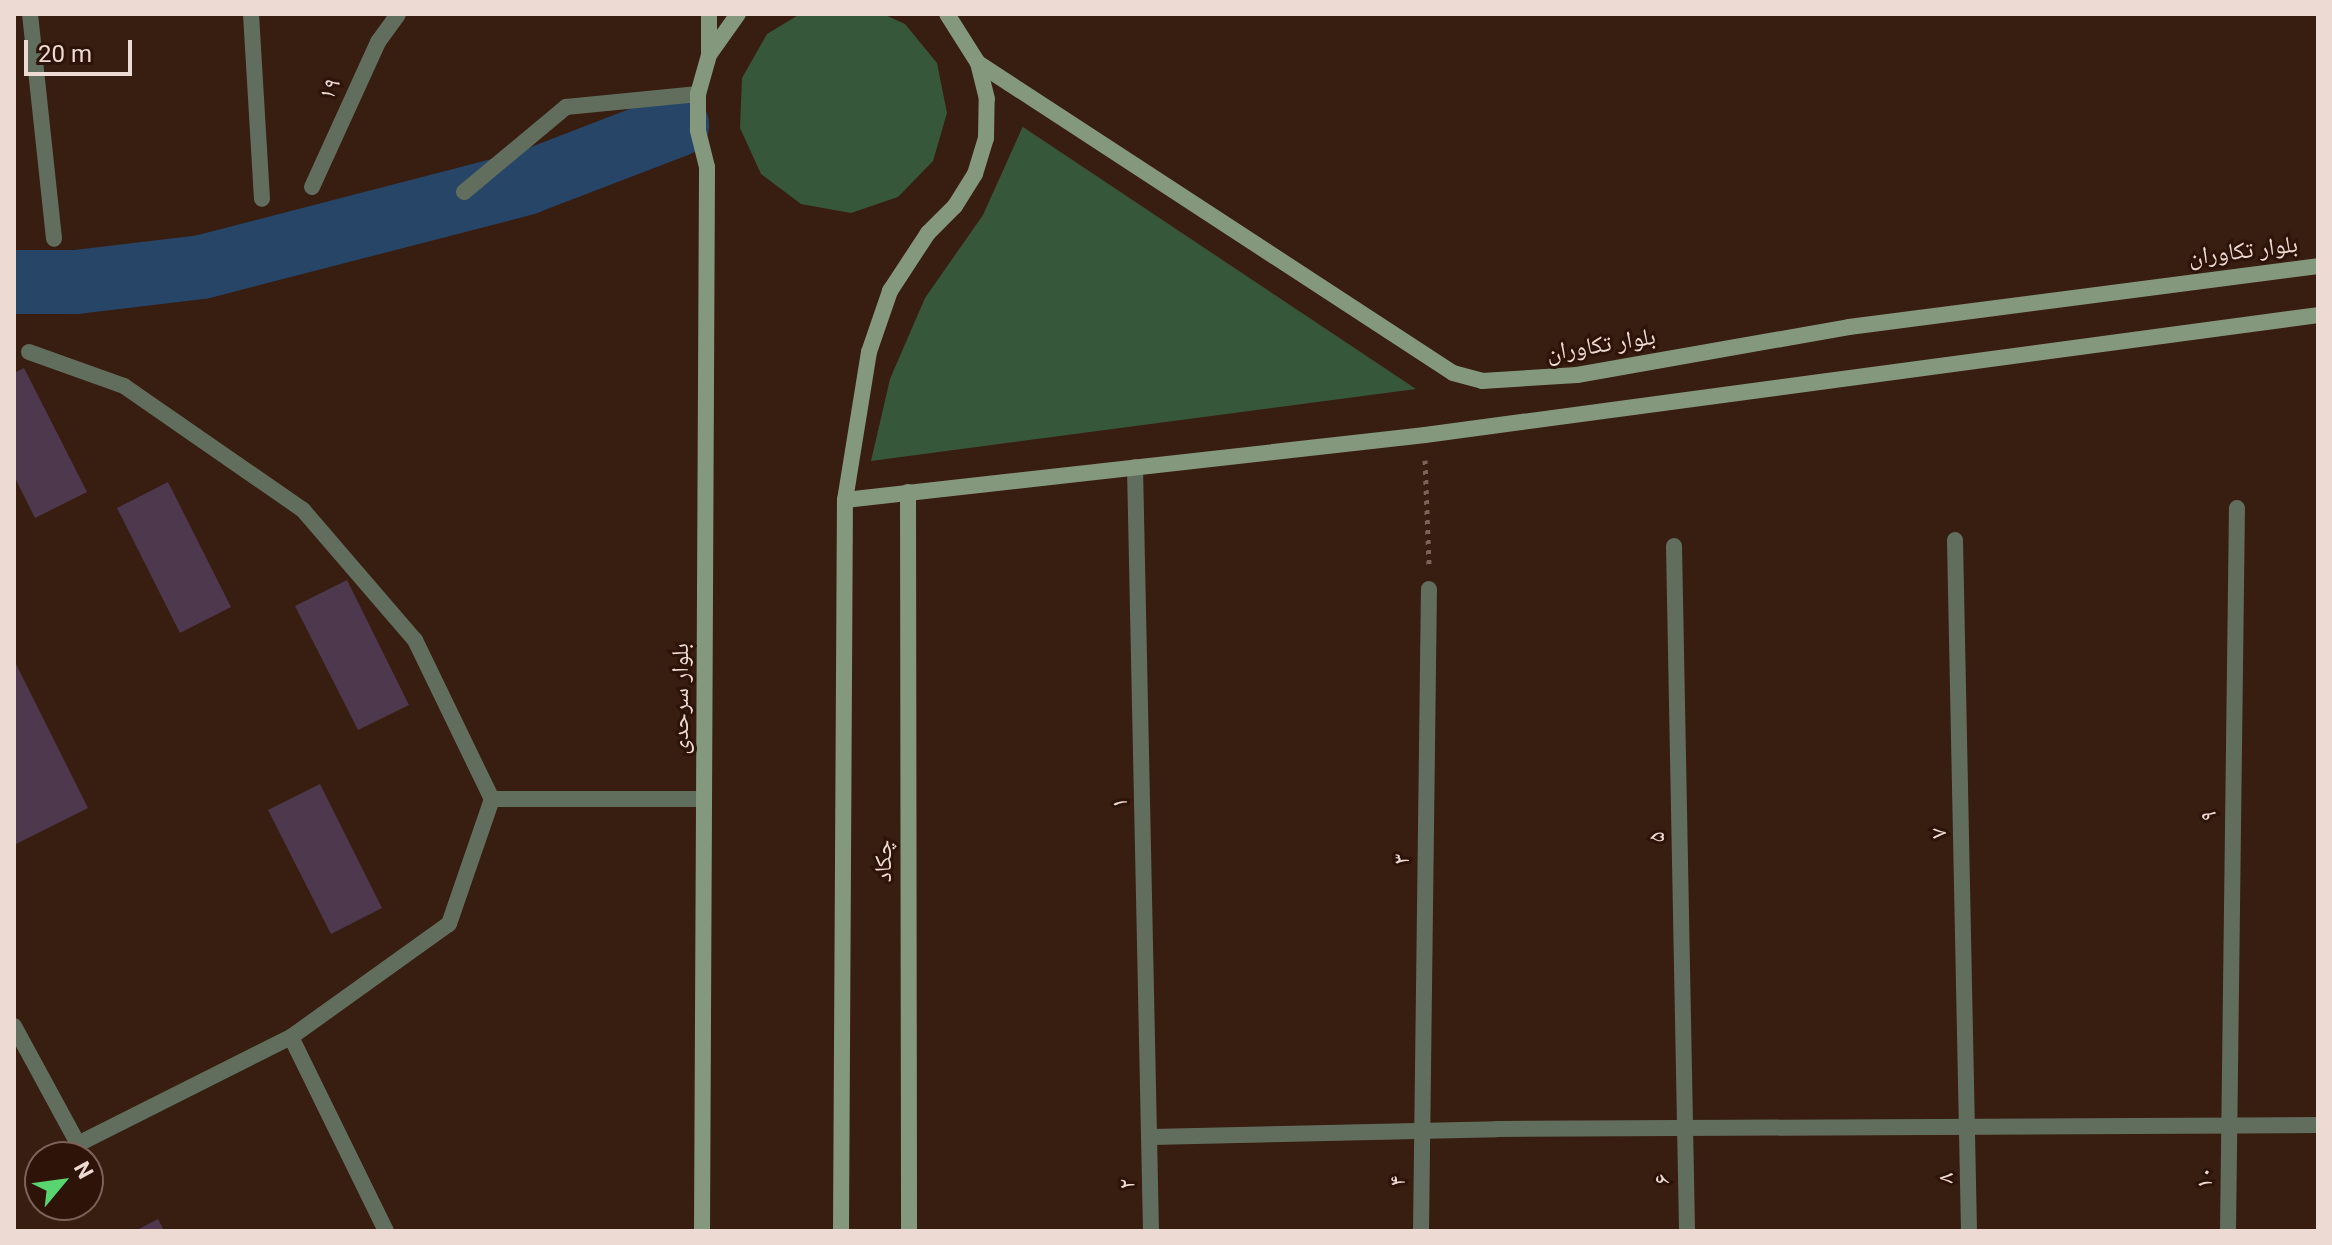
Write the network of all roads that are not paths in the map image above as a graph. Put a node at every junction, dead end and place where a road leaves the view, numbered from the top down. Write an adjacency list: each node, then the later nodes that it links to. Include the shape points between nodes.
1 (30, 14): 13 (street)
2 (251, 14): 12 (street)
3 (398, 14): 10 (street, ۱۹, via 378,42)
4 (709, 14): 7 (main road)
5 (738, 14): 7 (main road)
6 (947, 14): 8 (main road)
7 (709, 55): 9 (main road, بلوار سرحدی)
8 (978, 63): 14 (main road, بلوار تکاوران, via 1453,373 1482,381 1577,375 1849,327); 19 (main road, via 987,99 986,138 975,174 955,206 928,233 890,291 869,352)
9 (698, 94): 11 (street, via 566,107); 25 (main road, بلوار سرحدی, via 698,130 707,167)
10 (312, 187)
11 (464, 192)
12 (262, 199)
13 (54, 239)
14 (2318, 266)
15 (2318, 315): 17 (main road, via 1425,435)
16 (29, 352): 24 (street, via 124,386 303,510 415,640)
17 (1135, 467): 18 (main road); 33 (street, ۱)
18 (908, 492): 19 (main road); 37 (main road, چکاد)
19 (845, 500): 36 (main road)
20 (2237, 508): 28 (street, ۹)
21 (1955, 540): 30 (street, ۷)
22 (1674, 546): 31 (street, ۵)
23 (1429, 589): 32 (street, ۳)
24 (492, 799): 25 (street); 27 (street, via 449,924)
25 (704, 799): 35 (main road, بلوار سرحدی)
26 (14, 1026): 27 (street, via 78,1144)
27 (291, 1037): 34 (street)
28 (2230, 1125): 29 (street); 30 (street); 42 (street, ۱۰)
29 (2318, 1125)
30 (1971, 1126): 31 (street); 41 (street, ۸)
31 (1688, 1128): 32 (street); 40 (street, ۶)
32 (1422, 1131): 33 (street); 39 (street, ۴)
33 (1152, 1137): 38 (street, ۲)
34 (386, 1231)
35 (702, 1231)
36 (841, 1231)
37 (909, 1231)
38 (1151, 1231)
39 (1421, 1231)
40 (1687, 1231)
41 (1969, 1231)
42 (2228, 1231)

